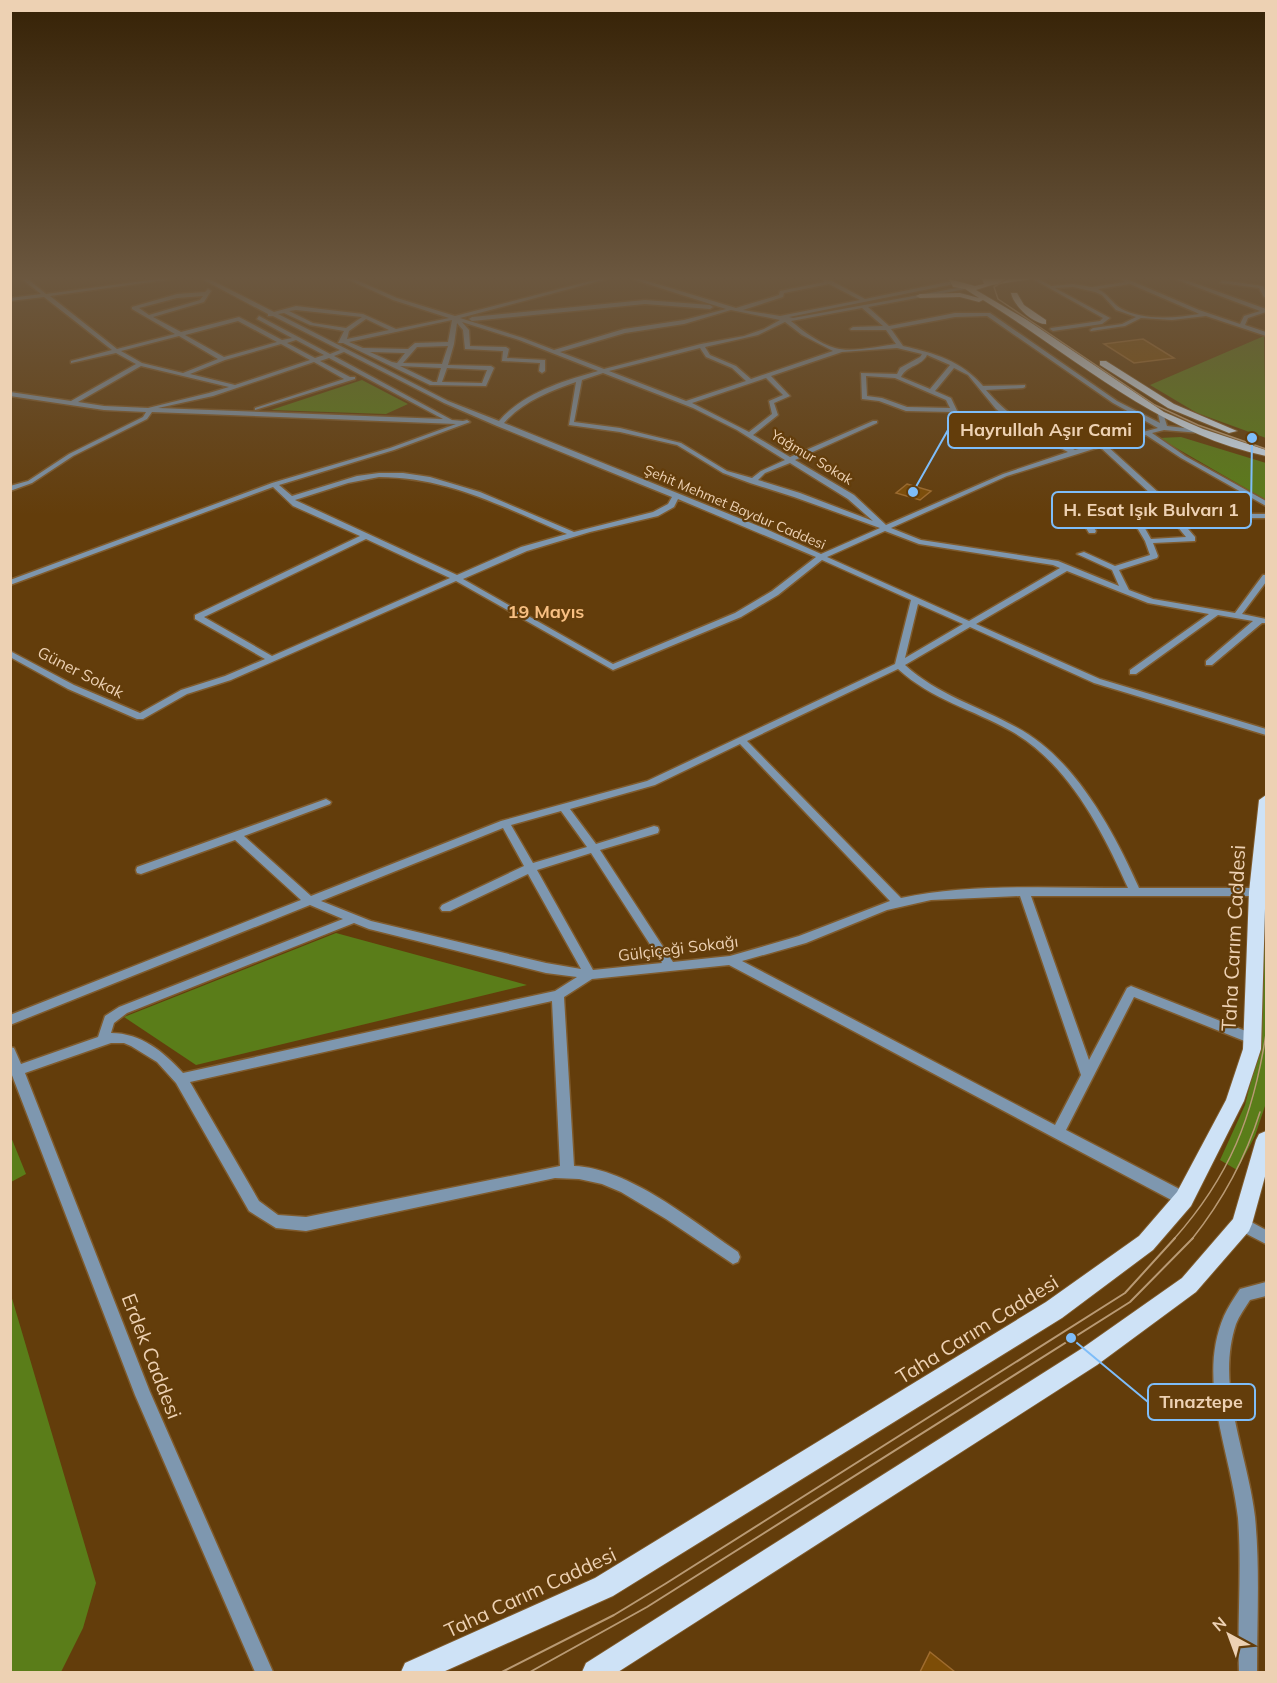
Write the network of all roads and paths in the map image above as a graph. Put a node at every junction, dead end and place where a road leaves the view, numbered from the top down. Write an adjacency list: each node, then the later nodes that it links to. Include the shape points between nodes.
1 (90, 358): 23 (street)
2 (129, 358): 24 (street)
3 (228, 358): 20 (street)
4 (311, 358): 22 (street)
5 (324, 358): 22 (street)
6 (333, 358): 32 (street)
7 (357, 358): 51 (street, Şehit Mehmet Baydur Caddesi)
8 (375, 358): 25 (street)
9 (404, 358): 27 (street)
10 (446, 358): 28 (street)
11 (504, 358): 29 (street, via 543,361)
12 (570, 358): 30 (street, Yağmur Sokak)
13 (658, 358): 30 (street)
14 (711, 358): 37 (street, via 734,368)
15 (822, 358): 33 (street)
16 (923, 358): 34 (street, via 904,367)
17 (939, 358): 26 (street)
18 (1052, 358): 56 (street, via 1115,402)
19 (1076, 358): 49 (main road)
20 (223, 359): 31 (street)
21 (1098, 359): 60 (main road, via 1171,406)
22 (315, 360): 35 (street); 39 (street)
23 (74, 362)
24 (140, 364): 31 (street); 45 (street)
25 (389, 364): 27 (street); 38 (street)
26 (954, 364): 41 (street); 42 (street)
27 (398, 365): 28 (street)
28 (443, 366): 38 (street); 38 (street, via 491,368 484,386)
29 (542, 371)
30 (608, 371): 36 (street); 44 (street, Yağmur Sokak)
31 (185, 374): 39 (street)
32 (365, 374): 35 (street); 52 (street)
33 (767, 376): 37 (street); 59 (street, via 787,396 771,402 775,416)
34 (898, 376): 42 (street); 47 (street, via 863,374 864,398 880,399 906,409)
35 (349, 379): 48 (street)
36 (579, 381): 55 (street, via 520,403); 65 (street, via 571,424 620,430 679,444 719,469)
37 (750, 382): 44 (street)
38 (439, 384)
39 (233, 386): 46 (street)
40 (1023, 386): 41 (street)
41 (983, 388): 50 (street)
42 (932, 391): 47 (street, via 949,399)
43 (10, 394): 45 (street)
44 (687, 403): 59 (street, Yağmur Sokak)
45 (71, 404): 46 (street)
46 (151, 408): 48 (street); 67 (street, via 145,418 71,455 30,482)
47 (954, 410): 50 (street, via 958,419)
48 (248, 412): 52 (street)
49 (1161, 414): 56 (street); 57 (main road)
50 (1012, 419): 62 (street)
51 (487, 420): 53 (street); 55 (street, Şehit Mehmet Baydur Caddesi)
52 (452, 422): 53 (street)
53 (467, 422): 66 (street)
54 (875, 422): 64 (street)
55 (499, 425): 68 (street, Şehit Mehmet Baydur Caddesi)
56 (1164, 428): 57 (street); 58 (street)
57 (1200, 431): 63 (main road)
58 (1148, 432): 61 (street); 72 (street, via 1183,457)
59 (749, 435): 64 (street, Yağmur Sokak)
60 (1266, 443)
61 (1102, 445): 62 (street); 69 (street)
62 (1074, 452): 77 (street, via 1005,475)
63 (1266, 453)
64 (791, 460): 65 (street, via 763,472); 77 (street, Yağmur Sokak, via 851,497)
65 (752, 482): 77 (street)
66 (274, 484): 70 (street); 88 (street)
67 (10, 489)
68 (676, 496): 79 (street, via 671,505 655,514); 83 (street, Şehit Mehmet Baydur Caddesi)
69 (1156, 496): 71 (street); 75 (street)
70 (290, 499): 79 (street, via 365,477 404,475 477,495); 80 (street)
71 (1126, 502): 78 (street, via 1087,510 1084,518); 81 (street)
72 (1266, 504)
73 (1244, 516): 74 (street)
74 (1266, 516)
75 (1176, 520): 76 (street); 81 (street, via 1192,539)
76 (1227, 521)
77 (884, 528): 83 (street); 84 (street, Yağmur Sokak, via 919,542)
78 (1092, 531)
79 (573, 534): 87 (street, via 524,549)
80 (367, 536): 87 (street); 96 (street, via 198,617)
81 (1149, 541): 85 (street, via 1154,556)
82 (1081, 554): 85 (street)
83 (821, 557): 87 (street, via 752,608 613,667); 90 (street, Şehit Mehmet Baydur Caddesi)
84 (1066, 568): 89 (street, Yağmur Sokak); 94 (street)
85 (1114, 569): 89 (street)
86 (1266, 577): 92 (street)
87 (458, 579): 96 (street)
88 (10, 583)
89 (1126, 591): 91 (street, Yağmur Sokak, via 1151,601)
90 (915, 600): 94 (street, Şehit Mehmet Baydur Caddesi); 98 (street)
91 (1218, 612): 92 (street, Yağmur Sokak); 99 (street)
92 (1237, 616): 93 (street, Yağmur Sokak)
93 (1263, 620): 97 (street)
94 (967, 624): 98 (street); 100 (street, Şehit Mehmet Baydur Caddesi, via 1097,681)
95 (10, 653): 96 (street, Güner Sokak, via 71,687 140,717 184,692 228,678)
96 (270, 658)
97 (1209, 663)
98 (899, 665): 101 (street); 112 (street, via 935,693 1013,728 1045,750 1103,829)
99 (1133, 672)
100 (1266, 732)
101 (741, 740): 104 (street, via 651,783); 115 (street)
102 (1266, 800): 113 (main road, Taha Carım Caddesi)
103 (326, 802): 107 (street)
104 (563, 807): 105 (street); 108 (street)
105 (505, 823): 109 (street); 114 (street)
106 (654, 830): 108 (street)
107 (236, 835): 110 (street); 114 (street, Gülçiçeği Sokağı)
108 (594, 849): 109 (street); 119 (street)
109 (530, 868): 116 (street); 120 (street)
110 (141, 870)
111 (1024, 892): 112 (street, Gülçiçeği Sokağı); 115 (street, Gülçiçeği Sokağı, via 947,894); 127 (street)
112 (1135, 892): 113 (street, Gülçiçeği Sokağı)
113 (1257, 892): 123 (main road, Taha Carım Caddesi)
114 (309, 900): 117 (street, Gülçiçeği Sokağı); 122 (street)
115 (898, 902): 118 (street, Gülçiçeği Sokağı, via 802,940)
116 (446, 908)
117 (353, 919): 120 (street, Gülçiçeği Sokağı, via 546,968); 124 (street, via 123,1010 109,1020)
118 (730, 960): 119 (street, Gülçiçeği Sokağı); 129 (street)
119 (670, 966): 120 (street, Gülçiçeği Sokağı)
120 (590, 975): 121 (street)
121 (558, 995): 128 (street); 131 (street)
122 (10, 1020)
123 (1252, 1039): 127 (street, via 1131,991); 132 (main road, Taha Carım Caddesi, via 1235,1101)
124 (103, 1040): 126 (street); 128 (street, via 118,1037 135,1042 161,1058)
125 (10, 1052): 126 (street, Erdek Caddesi)
126 (18, 1070): 137 (street, Erdek Caddesi, via 143,1395)
127 (1087, 1073): 129 (street)
128 (181, 1079): 131 (street, via 254,1206 286,1224 306,1224)
129 (1058, 1133): 132 (street)
130 (1266, 1140): 133 (main road)
131 (567, 1171): 135 (street, via 591,1173 619,1183)
132 (1184, 1199): 138 (main road, Taha Carım Caddesi, via 1146,1243 1054,1310 604,1587)
133 (1242, 1224): 134 (street); 139 (main road, via 1189,1285 1089,1357)
134 (1266, 1237)
135 (733, 1257)
136 (1266, 1289): 140 (street, via 1245,1294 1226,1325 1221,1390 1246,1515)
137 (264, 1672)
138 (414, 1672)
139 (595, 1672)
140 (1248, 1672)

